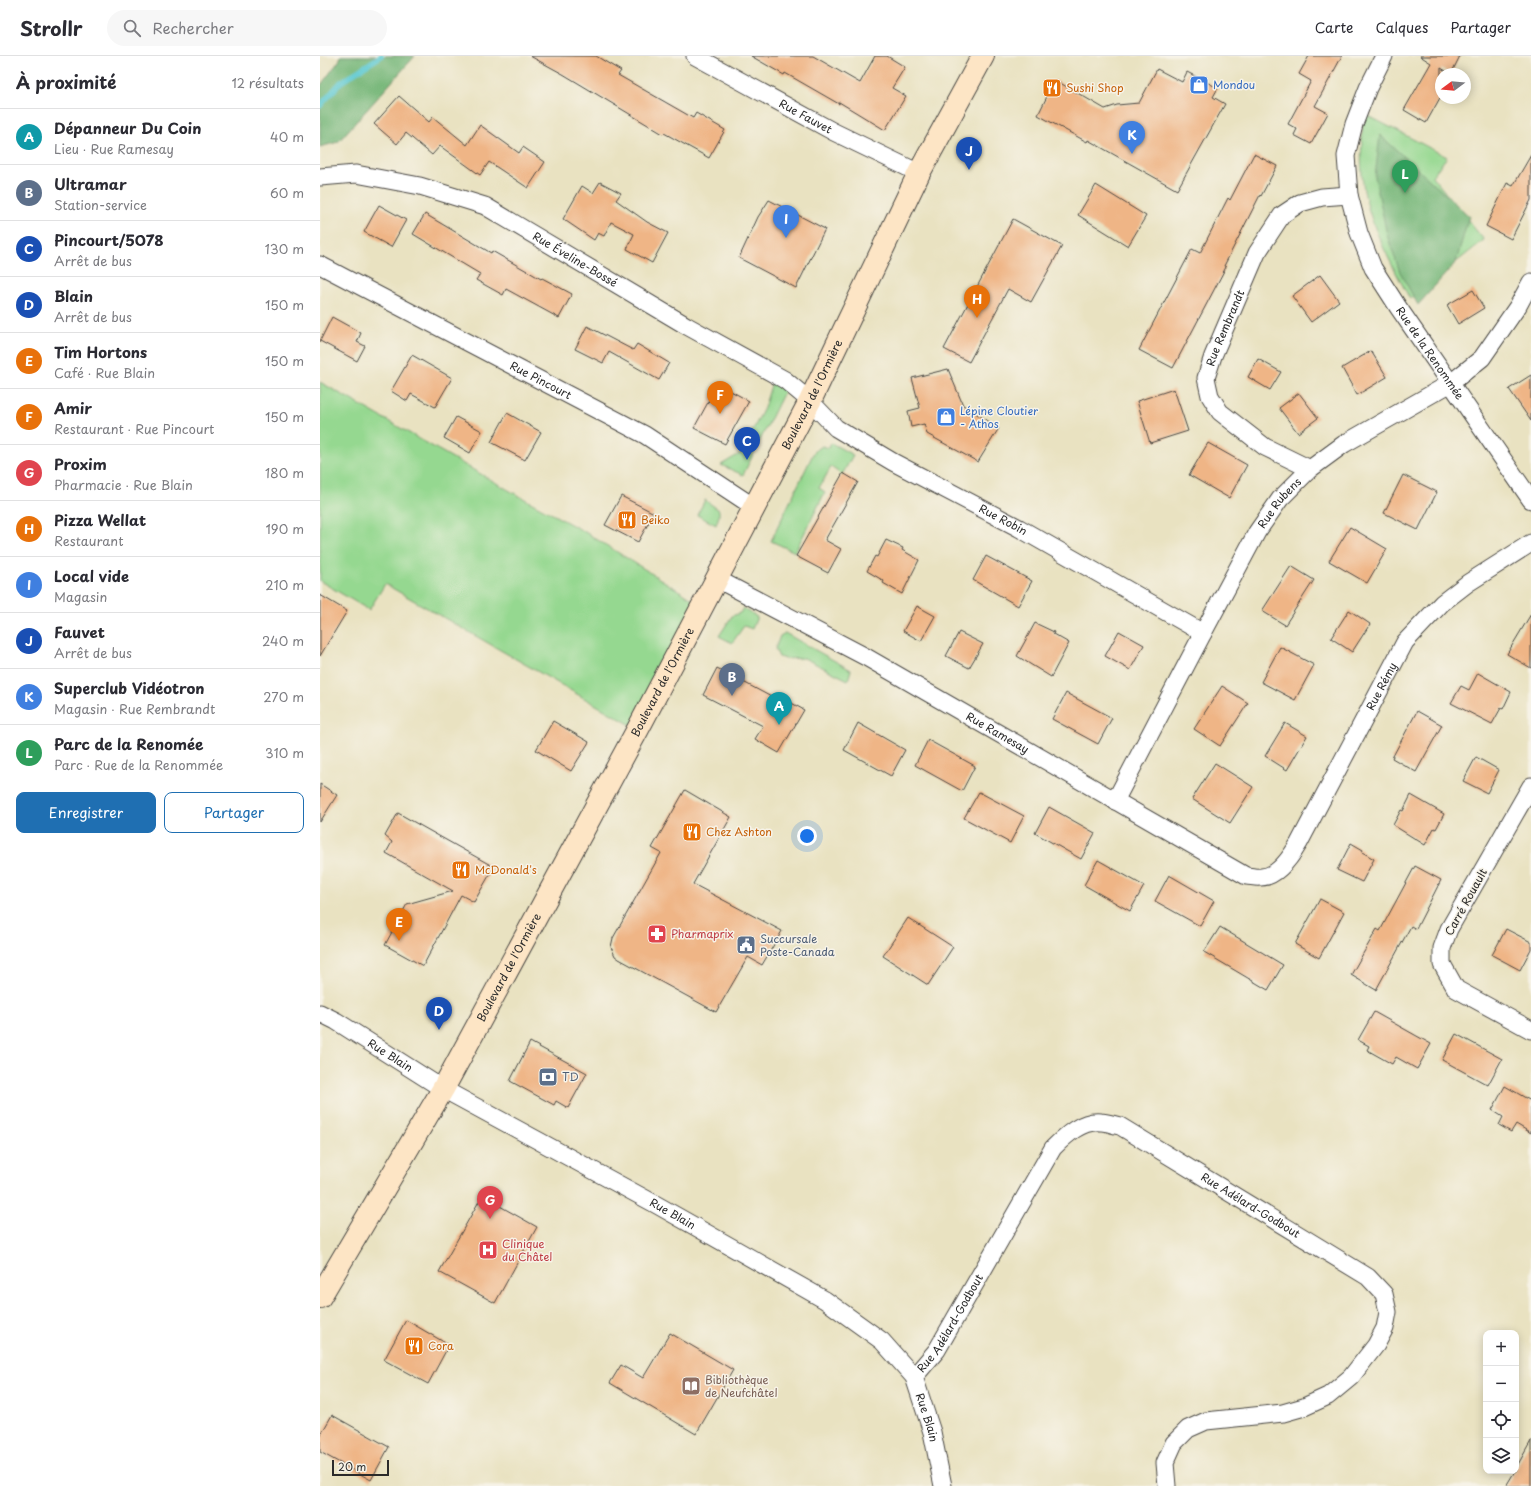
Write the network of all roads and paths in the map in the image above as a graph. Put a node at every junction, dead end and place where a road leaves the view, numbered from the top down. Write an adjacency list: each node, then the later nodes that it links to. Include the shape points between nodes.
1 (695, 56): 4 (street, Rue Fauvet, via 834,132)
2 (984, 56): 4 (main road, Boulevard de l'Ormière)
3 (1384, 56): 6 (street, via 1354,124 1346,156)
4 (919, 174): 10 (main road, Boulevard de l'Ormière)
5 (320, 177): 10 (street, Rue Éveline-Bossé, via 363,175 420,186 485,206 687,326 785,380)
6 (1349, 195): 9 (street, Rue de la Renommée, via 1359,233 1373,268); 11 (street, Rue Rembrandt, via 1322,197 1300,203 1282,215 1257,253 1206,378 1210,396 1220,412 1265,447)
7 (320, 265): 13 (street, Rue Pincourt, via 646,435)
8 (1531, 282): 9 (street, Rue Rubens, via 1518,306 1482,358)
9 (1451, 383): 11 (street, Rue Rubens, via 1344,444); 12 (street, Rue de la Renommée)
10 (810, 401): 13 (main road, Boulevard de l'Ormière); 16 (street, Rue Robin, via 836,428 893,462 1019,528)
11 (1310, 470): 16 (street, Rue Rubens, via 1280,500 1257,532)
12 (1531, 500)
13 (754, 507): 15 (main road, Boulevard de l'Ormière)
14 (1531, 543): 19 (street, Rue Rémy, via 1468,583 1442,603 1405,642 1300,843)
15 (717, 579): 18 (street, Rue Ramesay, via 866,657); 22 (main road, Boulevard de l'Ormière)
16 (1203, 633): 18 (street, Rue Rubens)
17 (1531, 786): 21 (street, Carré Rouault, via 1449,929 1442,948 1442,964 1456,988)
18 (1115, 801): 19 (street, Rue Ramesay, via 1246,876 1263,878)
19 (1278, 870)
20 (320, 1013): 22 (street, Rue Blain)
21 (1531, 1030)
22 (443, 1089): 23 (main road, Boulevard de l'Ormière); 24 (street, Rue Blain, via 826,1300 882,1341)
23 (320, 1297)
24 (914, 1377): 25 (street, Rue Blain, via 932,1432); 26 (street, Rue Adélard-Godbout, via 938,1350 1053,1148 1082,1125 1100,1122 1120,1126 1368,1277 1384,1294 1388,1312 1385,1328 1376,1345 1351,1377 1328,1396 1283,1413 1206,1421 1188,1429 1174,1443 1165,1463)
25 (943, 1486)
26 (1167, 1486)

